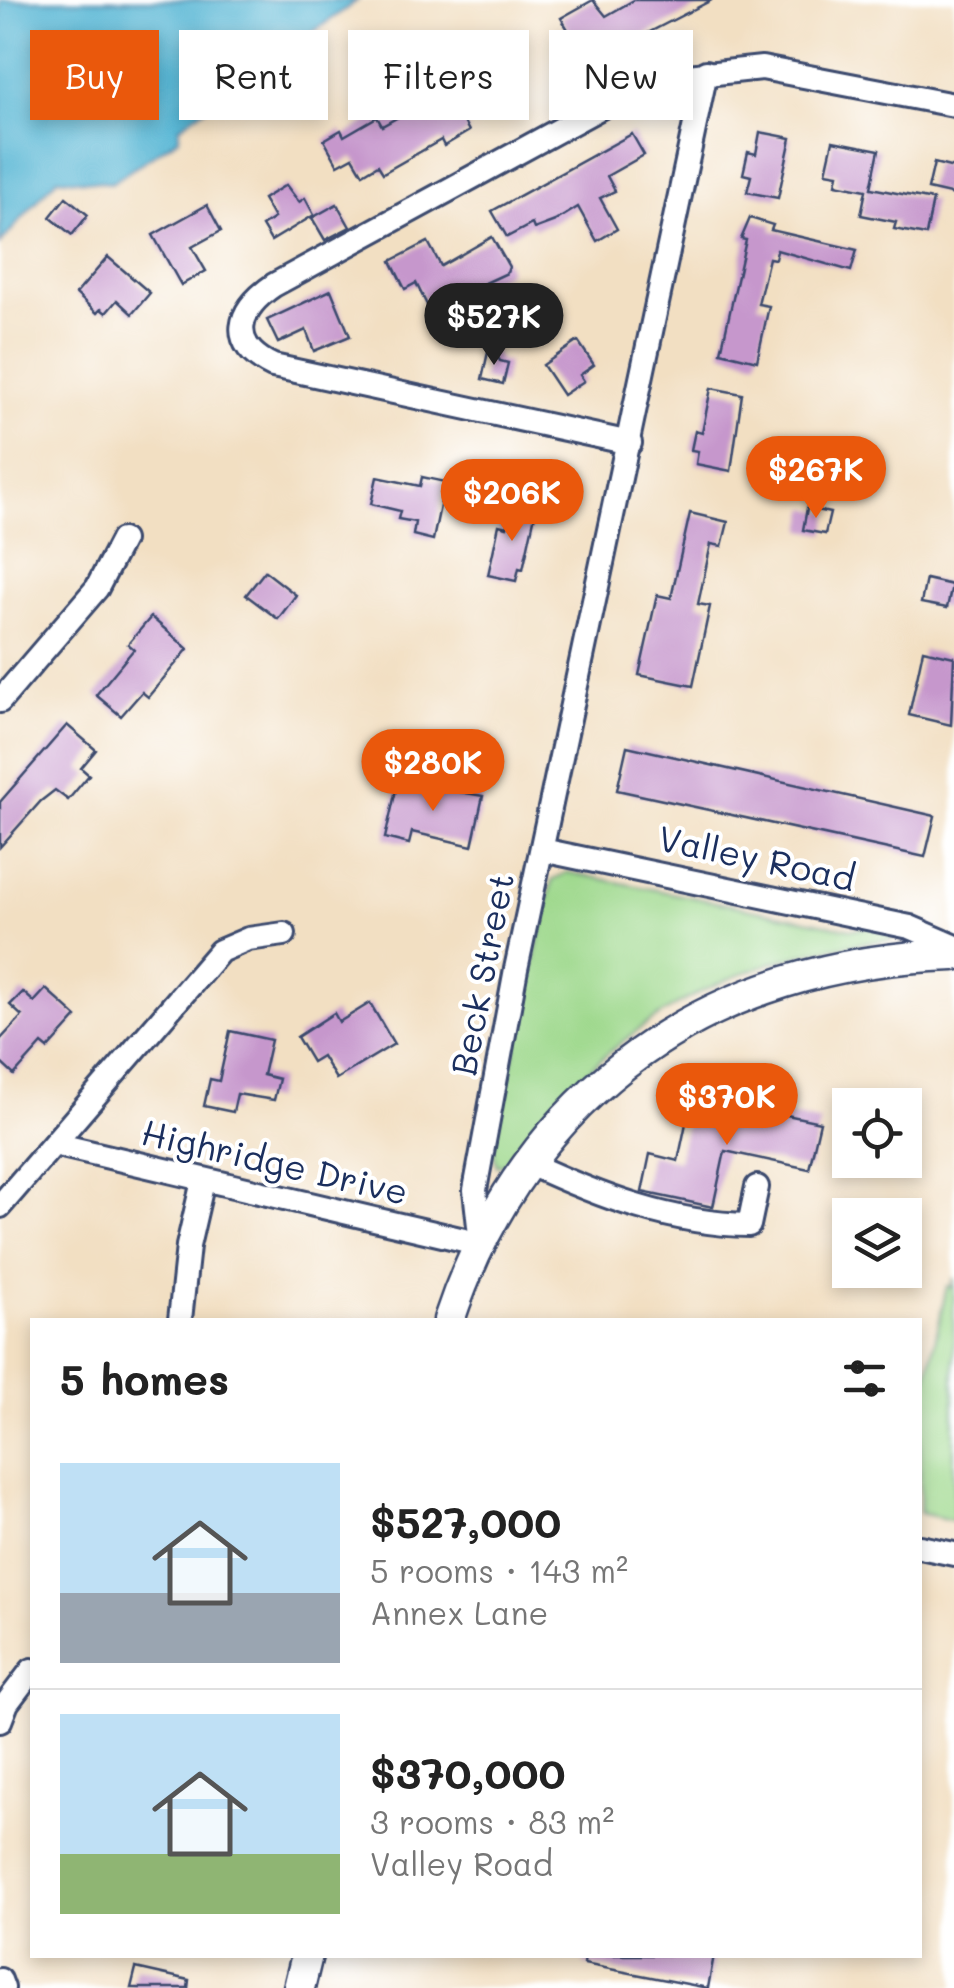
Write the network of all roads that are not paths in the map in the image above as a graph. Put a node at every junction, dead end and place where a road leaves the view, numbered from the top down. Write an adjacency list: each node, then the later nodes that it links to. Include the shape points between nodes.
1 (706, 72): 2 (street, via 793,71); 3 (street, Beck Street); 3 (street, via 631,89 274,285 246,316 243,343 273,366)
2 (954, 106)
3 (630, 443): 6 (street, Beck Street)
4 (122, 540): 5 (street, via 98,588)
5 (0, 702)
6 (542, 850): 8 (street, Valley Road, via 910,927); 15 (street, Beck Street, via 475,1190)
7 (284, 934): 10 (street, via 220,951)
8 (954, 946)
9 (954, 955): 11 (main road, via 821,969 727,1000 613,1072)
10 (54, 1144): 12 (street, Highridge Drive); 14 (street)
11 (530, 1164): 13 (street, via 588,1191 713,1224 749,1224); 15 (main road)
12 (203, 1180): 15 (street, Highridge Drive); 16 (street)
13 (758, 1186)
14 (0, 1206)
15 (481, 1244): 17 (main road)
16 (180, 1318)
17 (450, 1318)
18 (922, 1546): 19 (street)
19 (954, 1554)
20 (30, 1673): 21 (street)
21 (0, 1721)
22 (306, 1958): 25 (main road)
23 (0, 1980): 24 (street)
24 (3, 1988)
25 (300, 1988)

